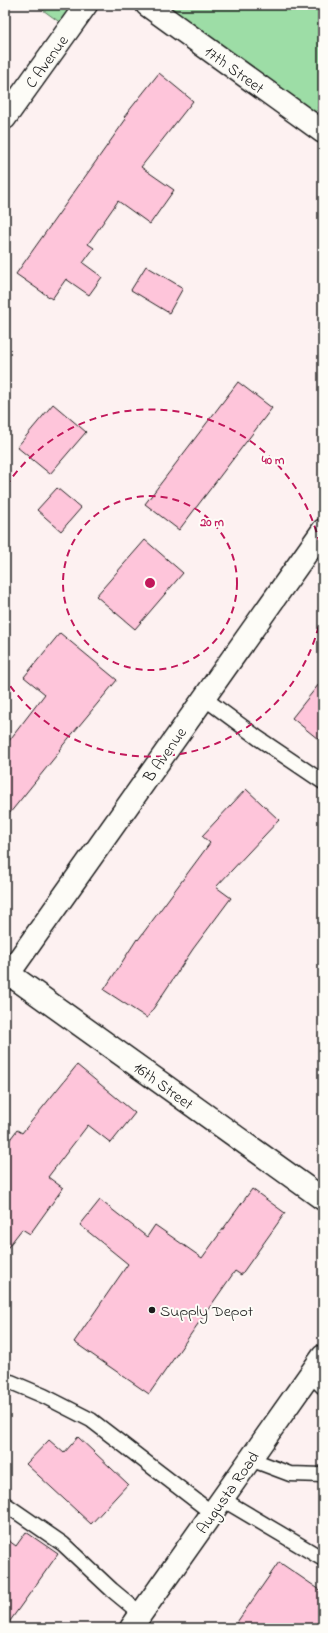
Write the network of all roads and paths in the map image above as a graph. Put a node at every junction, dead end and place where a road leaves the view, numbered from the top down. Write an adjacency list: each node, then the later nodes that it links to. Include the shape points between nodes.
1 (86, 5): 3 (street, C Avenue)
2 (146, 5): 4 (street, 17th Street)
3 (5, 118)
4 (323, 132)
5 (323, 530): 6 (street, B Avenue)
6 (204, 698): 7 (lane); 8 (street, B Avenue)
7 (323, 782)
8 (6, 974): 9 (street, 16th Street)
9 (323, 1200)
10 (323, 1356): 11 (street, Augusta Road)
11 (317, 1380): 13 (street, Augusta Road)
12 (11, 1382): 16 (lane, via 91,1420)
13 (250, 1459): 14 (lane, via 290,1474); 16 (street, Augusta Road)
14 (323, 1475)
15 (5, 1504): 18 (lane, via 63,1544 112,1590)
16 (217, 1506): 17 (lane); 18 (street, Augusta Road)
17 (323, 1559)
18 (136, 1621)

